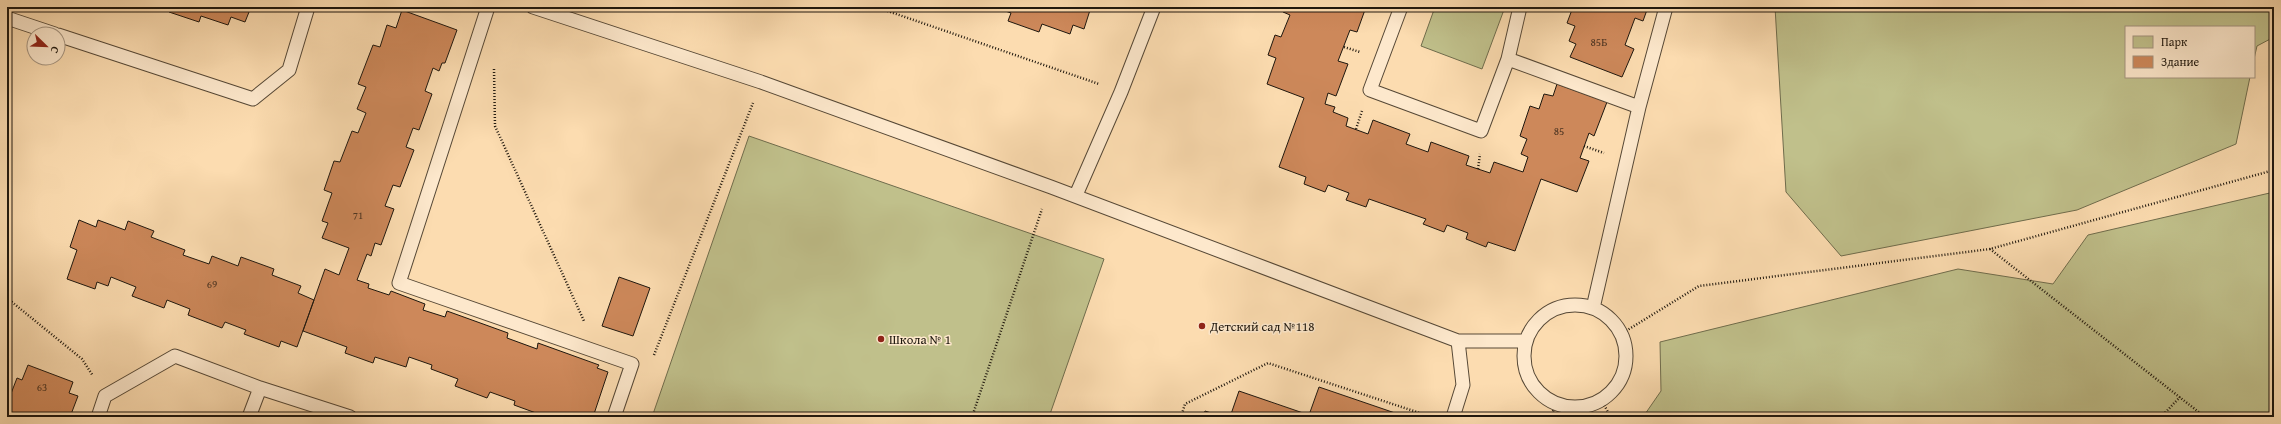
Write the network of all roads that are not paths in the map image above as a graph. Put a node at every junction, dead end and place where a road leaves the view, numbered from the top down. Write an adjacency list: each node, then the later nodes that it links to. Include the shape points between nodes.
1 (308, 7): 10 (lane, via 289,70 253,99)
2 (488, 7): 21 (lane, via 399,283 632,364)
3 (533, 7): 13 (lane, via 761,82)
4 (1154, 7): 13 (lane, via 1121,92)
5 (1401, 7): 11 (lane, via 1370,90 1481,131)
6 (1520, 7): 11 (lane)
7 (1666, 7): 12 (lane)
8 (7, 18): 9 (lane)
9 (32, 26)
10 (66, 37)
11 (1508, 59): 12 (lane)
12 (1640, 107): 14 (lane)
13 (1076, 195): 15 (lane)
14 (1593, 308): 16 (lane, via 1576,304 1560,307 1545,314 1534,326); 16 (lane, via 1609,318 1621,334 1626,349 1626,364 1621,378 1612,391 1600,400 1586,406 1571,407 1542,396 1532,385 1526,371)
15 (1458, 341): 16 (lane); 22 (lane, via 1463,386)
16 (1526, 341)
17 (260, 388): 18 (lane, via 175,356 105,396); 19 (lane); 20 (lane)
18 (98, 417)
19 (249, 417)
20 (350, 417)
21 (614, 417)
22 (1453, 417)

